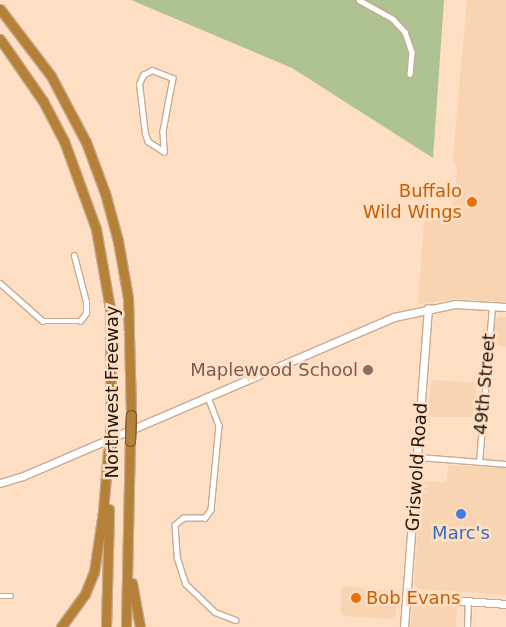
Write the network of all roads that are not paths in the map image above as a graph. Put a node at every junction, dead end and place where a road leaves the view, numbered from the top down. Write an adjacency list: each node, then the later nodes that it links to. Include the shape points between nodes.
1 (359, 0): 4 (street, via 393,19 405,32 412,52)
2 (0, 9): 16 (highway, Northwest Freeway, bridge, via 55,84 86,142 105,193 128,298)
3 (0, 39): 12 (highway, Northwest Freeway, bridge, via 52,118 87,199 107,285 112,394)
4 (410, 74)
5 (163, 141): 5 (street, via 164,152 148,142 145,134 139,84 143,75 152,70 173,78)
6 (74, 256): 7 (street, via 86,310 80,320 43,321)
7 (0, 282)
8 (492, 306): 9 (street); 10 (street); 14 (street, 49th Street)
9 (506, 307)
10 (428, 308): 11 (street, via 384,321); 13 (street, Griswold Road)
11 (208, 397): 17 (street, via 24,476); 23 (street, via 219,425 211,510 205,518 184,518 175,525 176,555 186,584 215,612)
12 (109, 451): 24 (highway, via 104,512 94,572 85,594); 25 (highway, Northwest Freeway)
13 (418, 457): 14 (street); 20 (street, Griswold Road)
14 (479, 462): 15 (street)
15 (506, 464)
16 (130, 469): 26 (highway, Northwest Freeway); 27 (highway, via 133,595)
17 (0, 483)
18 (0, 596): 19 (street)
19 (11, 596)
20 (407, 597): 21 (street); 28 (street, Griswold Road)
21 (468, 601): 22 (street); 29 (street)
22 (506, 604)
23 (236, 620)
24 (61, 627)
25 (106, 627)
26 (126, 627)
27 (140, 627)
28 (404, 627)
29 (467, 627)

